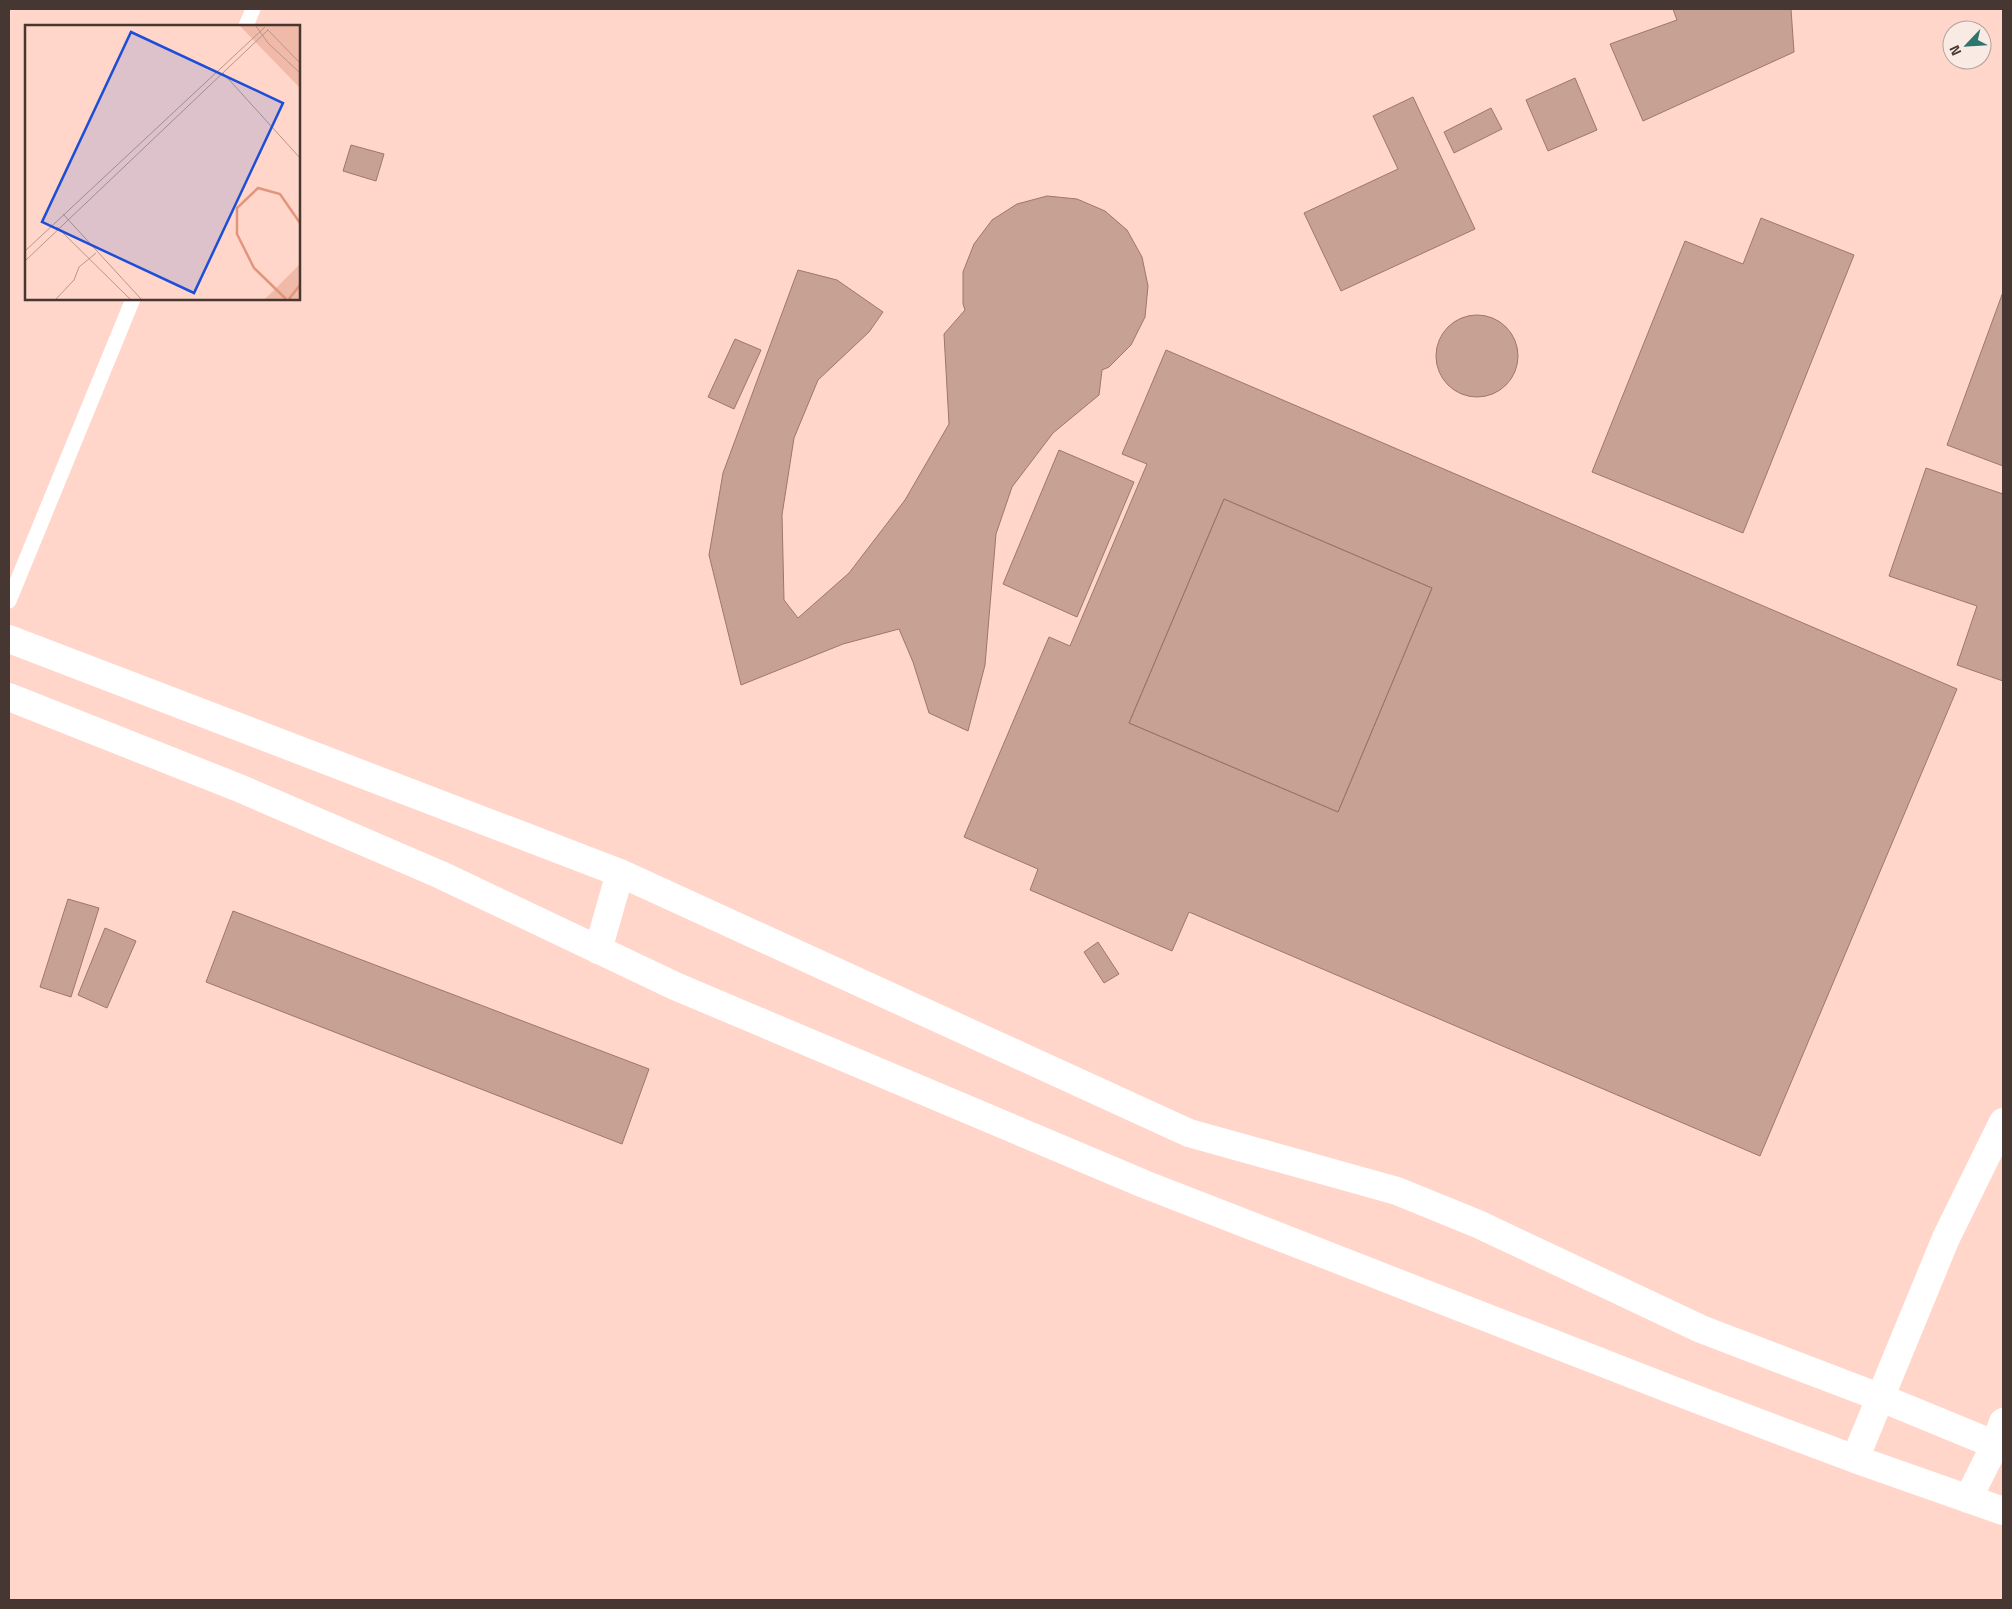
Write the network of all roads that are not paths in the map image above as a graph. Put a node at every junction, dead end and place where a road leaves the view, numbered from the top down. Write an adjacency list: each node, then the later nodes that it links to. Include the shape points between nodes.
1 (253, 9): 2 (lane)
2 (246, 25)
3 (134, 300): 4 (lane)
4 (9, 601)
5 (9, 639): 7 (street)
6 (9, 697): 8 (street, via 239,788 441,875)
7 (620, 872): 8 (street); 10 (street, via 1189,1133 1398,1191 1478,1224 1701,1329)
8 (598, 950): 12 (street, via 674,986 1144,1184)
9 (2003, 1122): 10 (street, via 1946,1238)
10 (1879, 1397): 11 (street); 12 (street)
11 (2000, 1439): 13 (street)
12 (1855, 1458): 13 (street)
13 (1968, 1499): 14 (street)
14 (2003, 1511)

